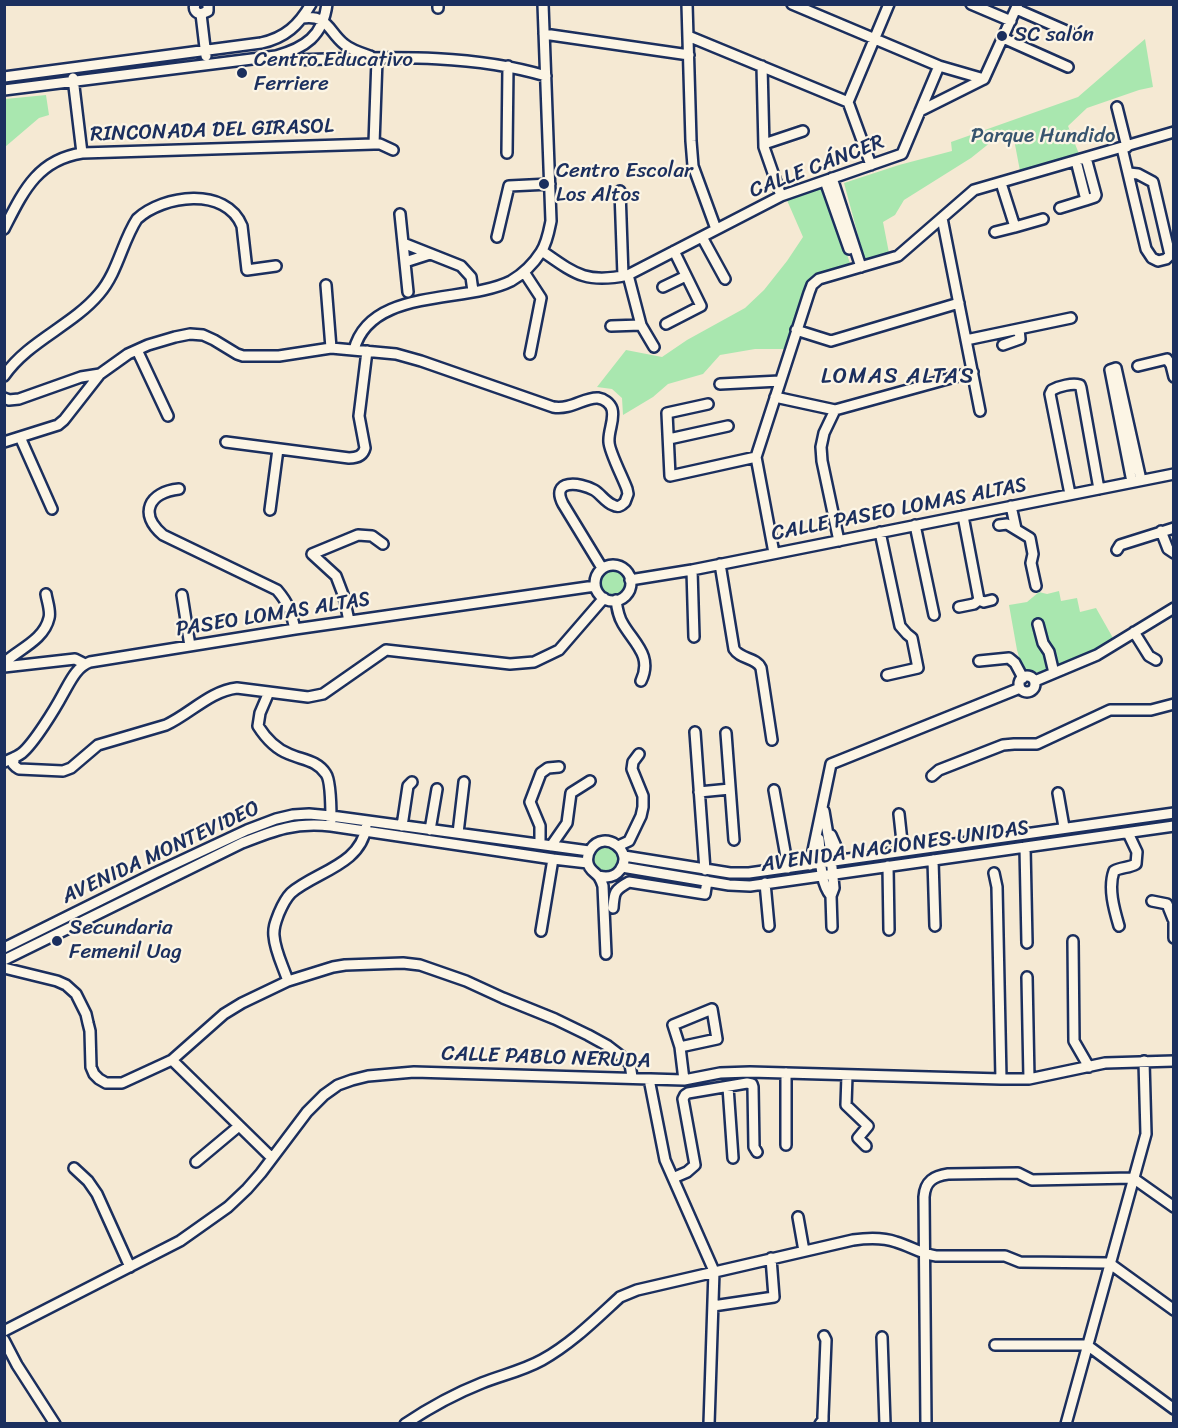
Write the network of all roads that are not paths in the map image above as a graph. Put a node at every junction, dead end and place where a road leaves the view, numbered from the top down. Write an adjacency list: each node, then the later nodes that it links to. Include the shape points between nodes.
1 (208, 4): 12 (street, via 208,11)
2 (310, 4): 13 (street)
3 (327, 4): 14 (street)
4 (549, 4): 10 (street)
5 (687, 4): 19 (street)
6 (792, 4): 21 (street)
7 (889, 4): 21 (street)
8 (971, 4): 15 (street)
9 (191, 5): 12 (street)
10 (543, 5): 18 (street)
11 (1017, 7): 15 (street); 16 (street)
12 (201, 15): 22 (street)
13 (302, 18): 14 (street); 17 (street)
14 (323, 21): 24 (street); 25 (street, via 346,46)
15 (1011, 21): 20 (street)
16 (1071, 33)
17 (286, 34): 22 (street, via 261,43); 24 (street)
18 (544, 34): 23 (street); 32 (street)
19 (688, 36): 23 (street); 28 (street)
20 (1003, 38): 30 (street); 34 (street)
21 (874, 39): 29 (street); 37 (street)
22 (206, 51): 26 (street); 31 (street)
23 (689, 55): 62 (street, via 693,166)
24 (294, 56): 25 (street); 26 (street)
25 (376, 59): 27 (street, via 426,57); 42 (street)
26 (207, 64): 35 (street)
27 (508, 66): 32 (street); 47 (street)
28 (762, 66): 37 (street); 43 (street)
29 (939, 66): 34 (street); 39 (street, CALLE CÁNCER)
30 (1068, 67)
31 (72, 69): 33 (street); 35 (street)
32 (546, 76): 53 (street)
33 (4, 77)
34 (984, 79): 39 (street)
35 (74, 81): 36 (street); 46 (street)
36 (4, 90)
37 (848, 102): 49 (street)
38 (1117, 107): 44 (street)
39 (920, 111): 49 (street, CALLE CÁNCER, via 902,154)
40 (803, 131): 43 (street)
41 (1173, 132): 44 (street)
42 (374, 144): 45 (street, RINCONADA DEL GIRASOL); 46 (street, RINCONADA DEL GIRASOL)
43 (764, 144): 55 (street)
44 (1124, 147): 48 (street); 50 (street)
45 (393, 150)
46 (82, 153): 61 (street, RINCONADA DEL GIRASOL, via 49,164 37,174)
47 (507, 153)
48 (1081, 160): 52 (street); 56 (street, via 1096,195)
49 (871, 165): 51 (street, CALLE CÁNCER)
50 (1129, 173): 50 (street, via 1153,182 1170,255 1166,260 1152,258 1146,249)
51 (828, 180): 55 (street, CALLE CÁNCER); 72 (street)
52 (1000, 183): 58 (street, via 974,190); 60 (street)
53 (550, 184): 64 (street, via 509,186); 67 (street, via 551,221)
54 (620, 190): 74 (street)
55 (781, 196): 62 (street, CALLE CÁNCER)
56 (1060, 208)
57 (400, 213): 66 (street)
58 (942, 218): 72 (street, via 898,255); 81 (street)
59 (1043, 219): 60 (street)
60 (1015, 227): 63 (street)
61 (4, 229)
62 (716, 229): 65 (street, CALLE CÁNCER)
63 (995, 232)
64 (497, 237)
65 (702, 237): 68 (street, CALLE CÁNCER); 76 (street)
66 (403, 243): 69 (street); 70 (street)
67 (542, 251): 73 (street); 74 (street, CALLE CÁNCER, via 579,275 603,279)
68 (674, 251): 74 (street, CALLE CÁNCER); 75 (street)
69 (430, 254): 70 (street); 79 (street, via 461,266 471,277)
70 (405, 262): 80 (street)
71 (276, 266): 99 (street, via 247,270 242,226 222,204 205,199 167,202 137,219 110,279 100,292 63,326 23,354)
72 (858, 268): 87 (street, via 819,279 812,285)
73 (524, 272): 79 (street, via 494,287); 95 (street, via 541,297)
74 (625, 276): 85 (street)
75 (686, 276): 78 (street); 83 (street, via 701,306)
76 (725, 279)
77 (326, 285): 91 (street)
78 (663, 287)
79 (473, 291): 93 (street, via 386,312 364,329)
80 (408, 292)
81 (959, 303): 87 (street, via 831,341); 88 (street)
82 (1071, 318): 86 (street)
83 (666, 324)
84 (611, 326): 85 (street)
85 (641, 326): 90 (street)
86 (1019, 329): 88 (street); 89 (street, via 1020,339)
87 (796, 330): 101 (street)
88 (966, 340): 97 (street)
89 (1003, 345)
90 (654, 347)
91 (331, 348): 92 (street, via 279,356 243,356 208,337 190,334); 93 (street)
92 (137, 350): 98 (street); 108 (street)
93 (354, 350): 94 (street)
94 (367, 351): 114 (street, via 359,416 364,448 360,456); 137 (street, via 409,357 553,407 565,408 594,398 607,402 612,409 609,445 627,489 625,502 614,506 594,490 571,484 562,487 559,496)
95 (530, 354)
96 (1138, 366): 100 (street, via 1167,359)
97 (973, 372): 106 (street); 107 (street)
98 (100, 374): 104 (street, via 19,399); 110 (street, via 58,425)
99 (4, 376)
100 (1173, 377)
101 (780, 381): 102 (street); 103 (street)
102 (720, 384)
103 (775, 397): 106 (street); 115 (street)
104 (4, 398)
105 (708, 404): 111 (street, via 667,413)
106 (835, 410): 131 (street, via 820,447)
107 (981, 411)
108 (168, 416)
109 (728, 426): 111 (street)
110 (20, 437): 112 (street); 122 (street)
111 (669, 439): 115 (street, via 670,476)
112 (4, 442)
113 (226, 442): 114 (street)
114 (278, 449): 123 (street)
115 (756, 457): 134 (street)
116 (1173, 474): 117 (street, CALLE PASEO LOMAS ALTAS)
117 (1136, 481): 117 (street, via 1116,368 1110,370); 119 (street, CALLE PASEO LOMAS ALTAS)
118 (180, 489): 153 (street, via 161,493 151,505 149,513 156,529 277,590 290,608)
119 (1099, 489): 120 (street, CALLE PASEO LOMAS ALTAS); 120 (street, via 1081,388 1076,384 1055,388 1050,394)
120 (1070, 494): 121 (street, CALLE PASEO LOMAS ALTAS)
121 (1011, 506): 124 (street, CALLE PASEO LOMAS ALTAS); 128 (street)
122 (52, 509)
123 (270, 510)
124 (963, 516): 125 (street, CALLE PASEO LOMAS ALTAS); 146 (street)
125 (915, 525): 130 (street, CALLE PASEO LOMAS ALTAS); 150 (street)
126 (999, 525): 128 (street)
127 (1173, 528): 129 (street)
128 (1016, 529): 141 (street, via 1030,538)
129 (1161, 531): 133 (street, via 1120,545); 135 (street)
130 (880, 532): 131 (street, CALLE PASEO LOMAS ALTAS); 162 (street, via 900,626 912,638 918,668)
131 (839, 541): 134 (street, CALLE PASEO LOMAS ALTAS)
132 (383, 544): 151 (street, via 372,536 358,535 312,554 336,576)
133 (1117, 550)
134 (774, 553): 136 (street, CALLE PASEO LOMAS ALTAS)
135 (1173, 553)
136 (720, 564): 138 (street, CALLE PASEO LOMAS ALTAS); 171 (street, via 734,649 737,655 761,668)
137 (602, 568): 139 (street, via 620,566); 140 (street)
138 (692, 570): 139 (street, CALLE PASEO LOMAS ALTAS); 155 (street)
139 (630, 580): 145 (street, via 628,591)
140 (595, 586): 144 (street); 151 (street, PASEO LOMAS ALTAS)
141 (1036, 586)
142 (46, 594): 160 (street, via 50,616 45,629)
143 (182, 595): 156 (street)
144 (604, 598): 145 (street); 167 (street, via 559,650 534,662 389,650 323,694 308,697)
145 (615, 600): 164 (street, via 620,618 641,650 646,666)
146 (979, 600): 147 (street); 148 (street)
147 (992, 600)
148 (958, 607)
149 (1173, 608): 154 (street)
150 (934, 615)
151 (349, 621): 153 (street, PASEO LOMAS ALTAS)
152 (1038, 624): 161 (street)
153 (295, 629): 156 (street, PASEO LOMAS ALTAS)
154 (1134, 632): 157 (street); 161 (street, via 1097,655)
155 (694, 637)
156 (190, 646): 159 (street, PASEO LOMAS ALTAS)
157 (1155, 660)
158 (979, 661): 163 (street, via 1009,658)
159 (86, 664): 160 (street, PASEO LOMAS ALTAS, via 75,659); 173 (street, via 77,671 28,747)
160 (4, 665)
161 (1054, 673): 165 (street)
162 (887, 675)
163 (1023, 678): 165 (street, via 1029,676); 166 (street)
164 (641, 681)
165 (1035, 681): 166 (street, via 1029,692)
166 (1020, 688): 192 (street, via 831,764)
167 (269, 692): 173 (street, via 228,689 176,721 98,746 63,771 19,769 13,764); 187 (street, via 258,726 283,752 312,762 327,774)
168 (1173, 704): 176 (street, via 1151,710 1110,710 1037,744 1000,746)
169 (695, 732): 183 (street)
170 (726, 733): 181 (street)
171 (772, 740)
172 (639, 754): 201 (street, via 632,769 642,796 641,816 629,841)
173 (15, 758): 174 (street)
174 (4, 762)
175 (559, 767): 199 (street, via 541,773 530,802 540,826)
176 (932, 776)
177 (590, 781): 200 (street, via 571,793 567,824)
178 (412, 782): 189 (street, via 408,786)
179 (464, 782): 196 (street)
180 (437, 789): 194 (street)
181 (730, 789): 183 (street); 198 (street)
182 (774, 790): 214 (street)
183 (699, 792): 215 (street)
184 (1058, 793): 191 (street)
185 (1173, 813): 191 (street, AVENIDA NACIONES UNIDAS)
186 (899, 814): 204 (street)
187 (331, 821): 188 (street, AVENIDA MONTEVIDEO); 193 (street, AVENIDA MONTEVIDEO, via 309,814 293,815); 197 (street, AVENIDA MONTEVIDEO, via 278,829)
188 (366, 826): 189 (street, AVENIDA MONTEVIDEO); 206 (street, AVENIDA MONTEVIDEO); 242 (street, via 361,843 351,855 291,894 282,906 274,934)
189 (402, 826): 194 (street, AVENIDA MONTEVIDEO)
190 (1173, 826): 195 (street, AVENIDA NACIONES UNIDAS)
191 (1064, 827): 204 (street, AVENIDA NACIONES UNIDAS)
192 (822, 828): 207 (street); 210 (street); 211 (street)
193 (247, 830): 197 (street); 216 (street, AVENIDA MONTEVIDEO)
194 (430, 830): 196 (street, AVENIDA MONTEVIDEO)
195 (1128, 832): 202 (street, AVENIDA NACIONES UNIDAS); 230 (street, via 1136,864 1114,871 1112,876 1113,905)
196 (458, 834): 199 (street, AVENIDA MONTEVIDEO)
197 (251, 839): 222 (street, AVENIDA MONTEVIDEO)
198 (734, 840)
199 (540, 844): 200 (street, AVENIDA MONTEVIDEO)
200 (551, 846): 203 (street, AVENIDA MONTEVIDEO)
201 (618, 846): 203 (street, via 603,841); 205 (street)
202 (1025, 847): 208 (street, AVENIDA NACIONES UNIDAS); 236 (street)
203 (589, 851): 209 (street)
204 (903, 851): 207 (street, AVENIDA NACIONES UNIDAS)
205 (624, 855): 213 (street); 215 (street, AVENIDA NACIONES UNIDAS)
206 (553, 859): 209 (street, AVENIDA MONTEVIDEO); 233 (street)
207 (842, 860): 210 (street, AVENIDA NACIONES UNIDAS)
208 (933, 860): 212 (street, AVENIDA NACIONES UNIDAS); 229 (street)
209 (588, 862): 219 (street, via 591,871)
210 (826, 862): 211 (street, AVENIDA NACIONES UNIDAS); 218 (street)
211 (810, 864): 214 (street, AVENIDA NACIONES UNIDAS)
212 (888, 866): 218 (street, AVENIDA NACIONES UNIDAS); 232 (street)
213 (622, 867): 220 (street); 221 (street, AVENIDA NACIONES UNIDAS)
214 (788, 868): 215 (street, AVENIDA NACIONES UNIDAS, via 738,874)
215 (705, 870)
216 (155, 873): 222 (street); 237 (street, AVENIDA MONTEVIDEO)
217 (994, 873): 252 (street)
218 (828, 874): 223 (street, AVENIDA NACIONES UNIDAS); 231 (street, via 826,890 831,896)
219 (599, 876): 220 (street); 238 (street, via 603,886)
220 (609, 877): 224 (street)
221 (707, 881): 223 (street, AVENIDA NACIONES UNIDAS, via 740,886); 224 (street, via 705,894 628,882)
222 (159, 883): 239 (street, AVENIDA MONTEVIDEO)
223 (765, 884): 228 (street)
224 (620, 887): 226 (street, via 614,894)
225 (1152, 901): 227 (street, via 1167,904)
226 (613, 908)
227 (1173, 919): 234 (street)
228 (770, 926)
229 (935, 926)
230 (1119, 926)
231 (832, 927)
232 (889, 930)
233 (542, 931)
234 (1173, 938)
235 (1073, 941): 247 (street, via 1074,1041)
236 (1027, 943)
237 (4, 948)
238 (606, 954)
239 (4, 960)
240 (4, 968): 244 (street, via 57,981 76,994 90,1031 91,1067 106,1083 122,1083)
241 (1027, 976): 253 (street)
242 (288, 981): 244 (street, via 224,1014); 250 (street, via 345,965 420,964 588,1035 625,1059)
243 (680, 1047): 243 (street, via 673,1025 712,1009 717,1039); 254 (street)
244 (172, 1060): 256 (street)
245 (1173, 1060): 246 (street, CALLE PABLO NERUDA)
246 (1144, 1061): 247 (street, CALLE PABLO NERUDA); 265 (street, via 1146,1134)
247 (1089, 1067): 253 (street, CALLE PABLO NERUDA)
248 (786, 1073): 249 (street, CALLE PABLO NERUDA); 254 (street, CALLE PABLO NERUDA, via 733,1072); 257 (street)
249 (847, 1075): 252 (street, CALLE PABLO NERUDA); 258 (street, via 846,1105 868,1126 858,1138)
250 (632, 1077): 251 (street, CALLE PABLO NERUDA); 260 (street, CALLE PABLO NERUDA, via 414,1072 368,1076 338,1085 324,1095)
251 (649, 1079): 254 (street, CALLE PABLO NERUDA); 264 (street, via 665,1161)
252 (1001, 1079): 253 (street, CALLE PABLO NERUDA)
253 (1029, 1079)
254 (684, 1080)
255 (728, 1087): 259 (street, via 752,1084); 261 (street); 264 (street, via 685,1095 695,1165)
256 (238, 1126): 260 (street); 262 (street)
257 (786, 1145)
258 (866, 1146)
259 (757, 1152)
260 (272, 1158): 272 (street, CALLE PABLO NERUDA, via 228,1207 180,1241)
261 (733, 1158)
262 (196, 1162)
263 (74, 1168): 272 (street, via 97,1194)
264 (673, 1178): 273 (street)
265 (1133, 1178): 266 (street); 269 (street, via 1032,1180 1018,1173 939,1175 924,1190); 271 (street)
266 (1173, 1207)
267 (798, 1217): 268 (street)
268 (804, 1251): 269 (street, via 875,1238); 270 (street)
269 (924, 1254): 271 (street, via 1005,1256 1020,1262); 288 (street)
270 (771, 1258): 273 (street); 274 (street, via 774,1297)
271 (1109, 1263): 275 (street); 281 (street)
272 (130, 1267): 276 (street, CALLE PABLO NERUDA)
273 (714, 1271): 274 (street); 284 (street, via 628,1293 541,1361 467,1389)
274 (713, 1306): 285 (street)
275 (1173, 1310)
276 (4, 1331)
277 (824, 1336): 286 (street)
278 (882, 1337): 287 (street)
279 (4, 1340): 283 (street)
280 (995, 1345): 281 (street)
281 (1087, 1345): 282 (street); 289 (street)
282 (1173, 1409)
283 (55, 1424)
284 (405, 1424)
285 (709, 1424)
286 (820, 1424)
287 (885, 1424)
288 (926, 1424)
289 (1066, 1424)

